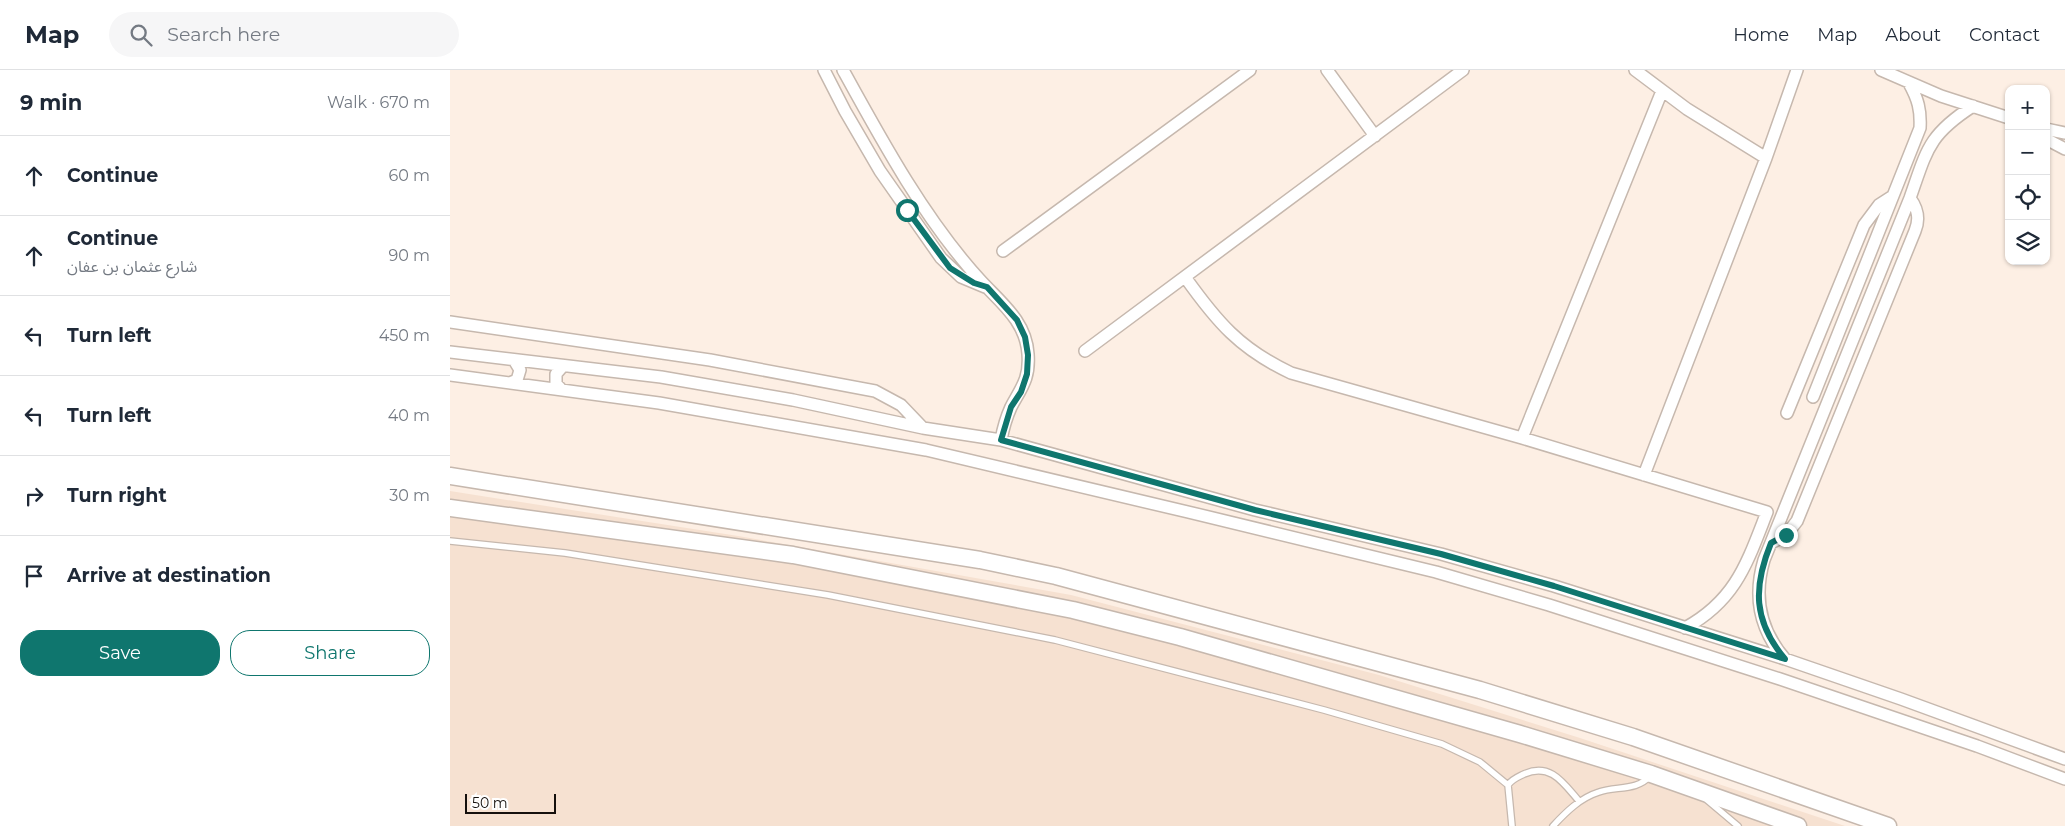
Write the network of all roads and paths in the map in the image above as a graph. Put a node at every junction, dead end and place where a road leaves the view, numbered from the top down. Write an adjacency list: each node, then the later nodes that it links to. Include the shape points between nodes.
1 (824, 70): 23 (street, via 880,171 941,258 961,277)
2 (843, 70): 23 (street, via 901,171 953,248)
3 (1250, 70): 21 (street)
4 (1327, 70): 15 (street)
5 (1463, 70): 15 (street)
6 (1635, 70): 10 (street)
7 (1797, 70): 18 (street)
8 (1881, 70): 9 (street)
9 (1909, 83): 11 (street); 19 (street, via 1919,101 1920,128)
10 (1662, 91): 18 (street); 35 (street)
11 (1973, 106): 12 (street); 20 (street, via 1946,125 1932,142)
12 (2005, 117)
13 (2050, 130): 14 (street)
14 (2065, 134)
15 (1375, 136): 22 (street)
16 (2050, 141): 17 (street)
17 (2065, 149)
18 (1766, 158): 37 (street)
19 (1893, 196): 32 (street); 33 (street, via 1879,205 1864,225)
20 (1910, 198): 41 (street); 41 (street, via 1917,210 1916,231 1798,521 1786,535)
21 (1003, 250)
22 (1185, 277): 25 (street); 35 (street, via 1221,324 1246,347 1283,369)
23 (987, 287): 36 (street, via 1017,320 1025,337 1028,355 1027,374 1011,407)
24 (450, 322): 34 (street, via 710,360 876,391 901,404)
25 (1085, 351)
26 (450, 352): 27 (street)
27 (514, 360): 28 (street); 30 (street, via 520,370 517,380)
28 (563, 366): 31 (street, via 556,374 556,384); 34 (street, via 670,379 793,400)
29 (450, 375): 30 (street)
30 (512, 382): 31 (street)
31 (560, 388): 46 (street, via 659,402 926,450 1436,572 1780,679)
32 (1813, 397)
33 (1787, 413)
34 (923, 428): 36 (street)
35 (1522, 438): 37 (street)
36 (1001, 440): 42 (street, via 1255,510 1441,554)
37 (1644, 475): 42 (street, via 1768,512 1745,569 1730,593 1709,613)
38 (450, 476): 54 (street, via 980,560 1056,576 1551,711)
39 (450, 508): 45 (street, via 793,555 1073,610 1423,705)
40 (450, 541): 47 (lane, via 565,553 818,594 1055,640 1442,744 1480,762)
41 (1771, 543): 43 (street, via 1760,573 1760,613 1769,638)
42 (1685, 628): 43 (street)
43 (1785, 659): 44 (street)
44 (2065, 759)
45 (1651, 774): 48 (street); 49 (lane, via 1641,784 1598,792)
46 (2065, 779)
47 (1508, 785): 49 (lane, via 1528,772 1548,772 1557,776); 50 (lane)
48 (1692, 788): 52 (lane); 53 (street)
49 (1579, 802): 51 (lane)
50 (1512, 826)
51 (1553, 826)
52 (1738, 826)
53 (1798, 826)
54 (1888, 826)

